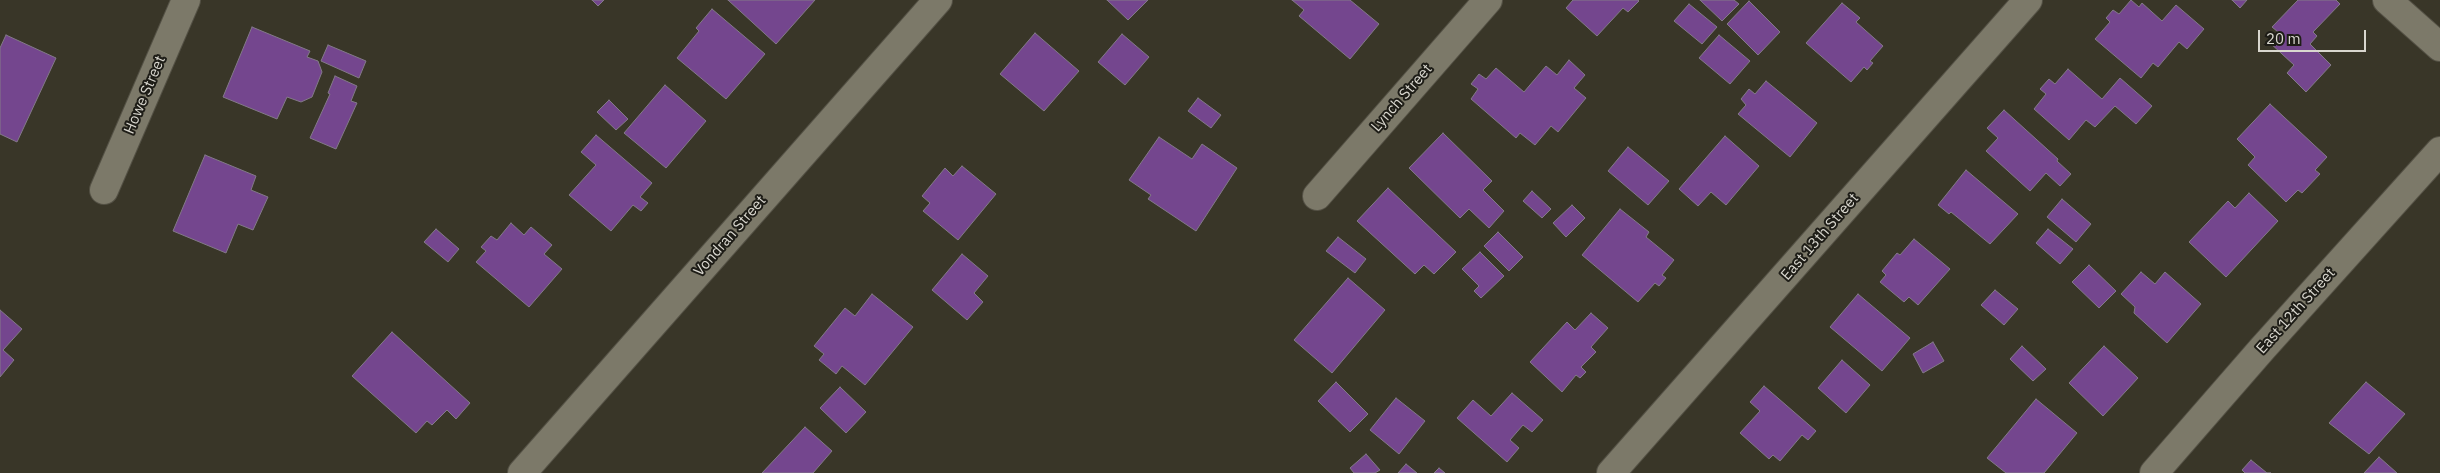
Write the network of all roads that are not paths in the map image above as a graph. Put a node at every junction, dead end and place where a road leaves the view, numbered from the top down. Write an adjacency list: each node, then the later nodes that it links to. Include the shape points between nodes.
1 (186, 0): 8 (street, Howe Street)
2 (938, 0): 10 (street, Vondran Street)
3 (1488, 0): 9 (street, Lynch Street)
4 (2028, 0): 11 (street, East 13th Street)
5 (2387, 0): 6 (street)
6 (2440, 47)
7 (2440, 151): 12 (street, East 12th Street)
8 (104, 190)
9 (1316, 196)
10 (522, 473)
11 (1611, 473)
12 (2154, 473)

